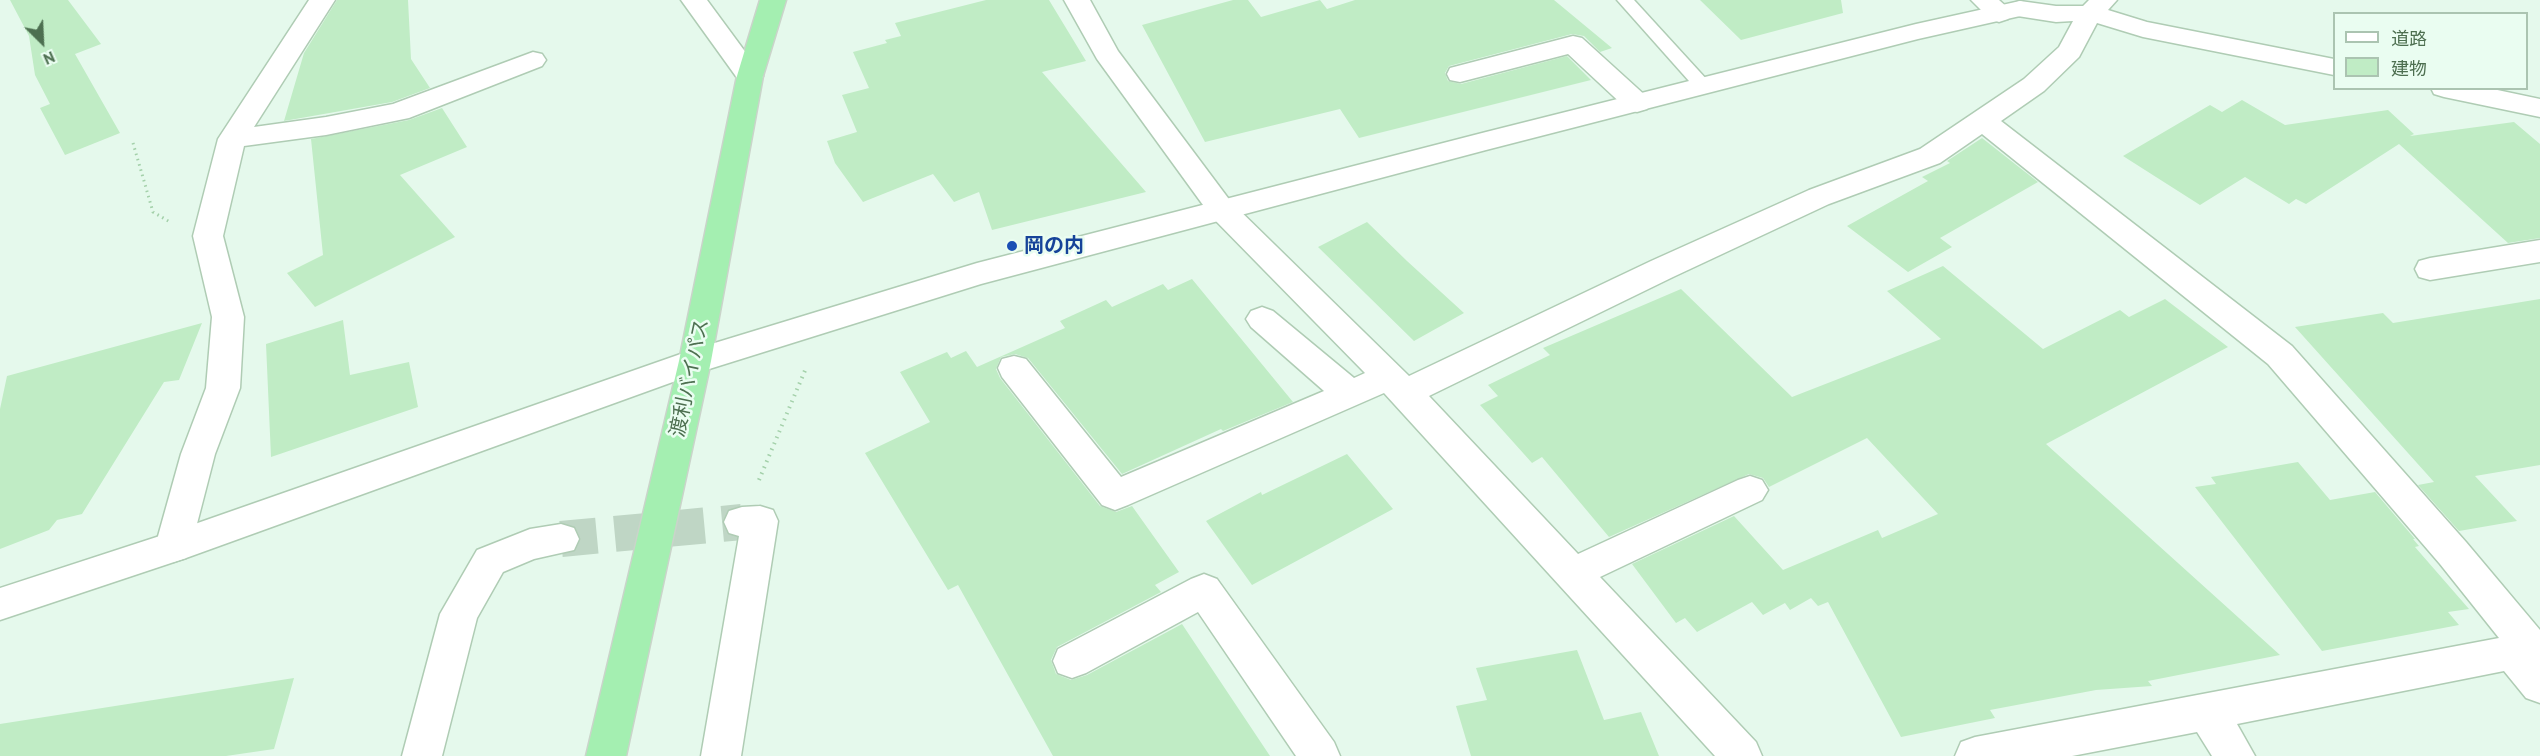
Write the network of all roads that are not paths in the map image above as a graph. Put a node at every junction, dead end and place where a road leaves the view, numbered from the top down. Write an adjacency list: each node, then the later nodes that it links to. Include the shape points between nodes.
1 (322, 0): 18 (street)
2 (694, 0): 11 (street)
3 (773, 0): 11 (highway, 渡利バイパス)
4 (1077, 0): 19 (street, via 1106,53)
5 (1625, 0): 12 (lane)
6 (2097, 6): 7 (street, via 2056,14); 9 (street, via 2143,29); 17 (street, via 2070,51 2034,85)
7 (2001, 7): 12 (street)
8 (533, 60): 18 (street, via 399,112)
9 (2333, 67)
10 (1460, 74): 15 (street, via 1573,44)
11 (750, 76): 23 (highway, 渡利バイパス)
12 (1703, 86): 15 (street)
13 (2455, 90): 16 (street)
14 (2528, 90): 16 (street)
15 (1637, 103): 19 (street)
16 (2540, 105)
17 (1982, 120): 25 (street, via 1930,156 1819,197); 33 (street, via 2280,355 2454,554)
18 (232, 139): 30 (street, via 208,236 228,317 223,388 198,454)
19 (1221, 209): 23 (street, via 977,274); 25 (street)
20 (2540, 251): 21 (street)
21 (2430, 269)
22 (1262, 319): 26 (street)
23 (695, 361): 30 (street); 37 (highway, 渡利バイパス)
24 (1014, 368): 26 (street, via 1115,495)
25 (1397, 385): 26 (street); 31 (street)
26 (1350, 394)
27 (1750, 490): 31 (street)
28 (742, 522): 38 (street, via 760,521)
29 (561, 539): 36 (street, via 530,544 490,561 459,614)
30 (173, 547): 32 (street)
31 (1573, 573): 40 (street)
32 (0, 604)
33 (2531, 658): 35 (street)
34 (1072, 661): 39 (street, via 1204,590)
35 (2207, 712): 41 (street); 42 (street)
36 (422, 756)
37 (606, 756)
38 (721, 756)
39 (1320, 756)
40 (1742, 756)
41 (1975, 756)
42 (2235, 756)

